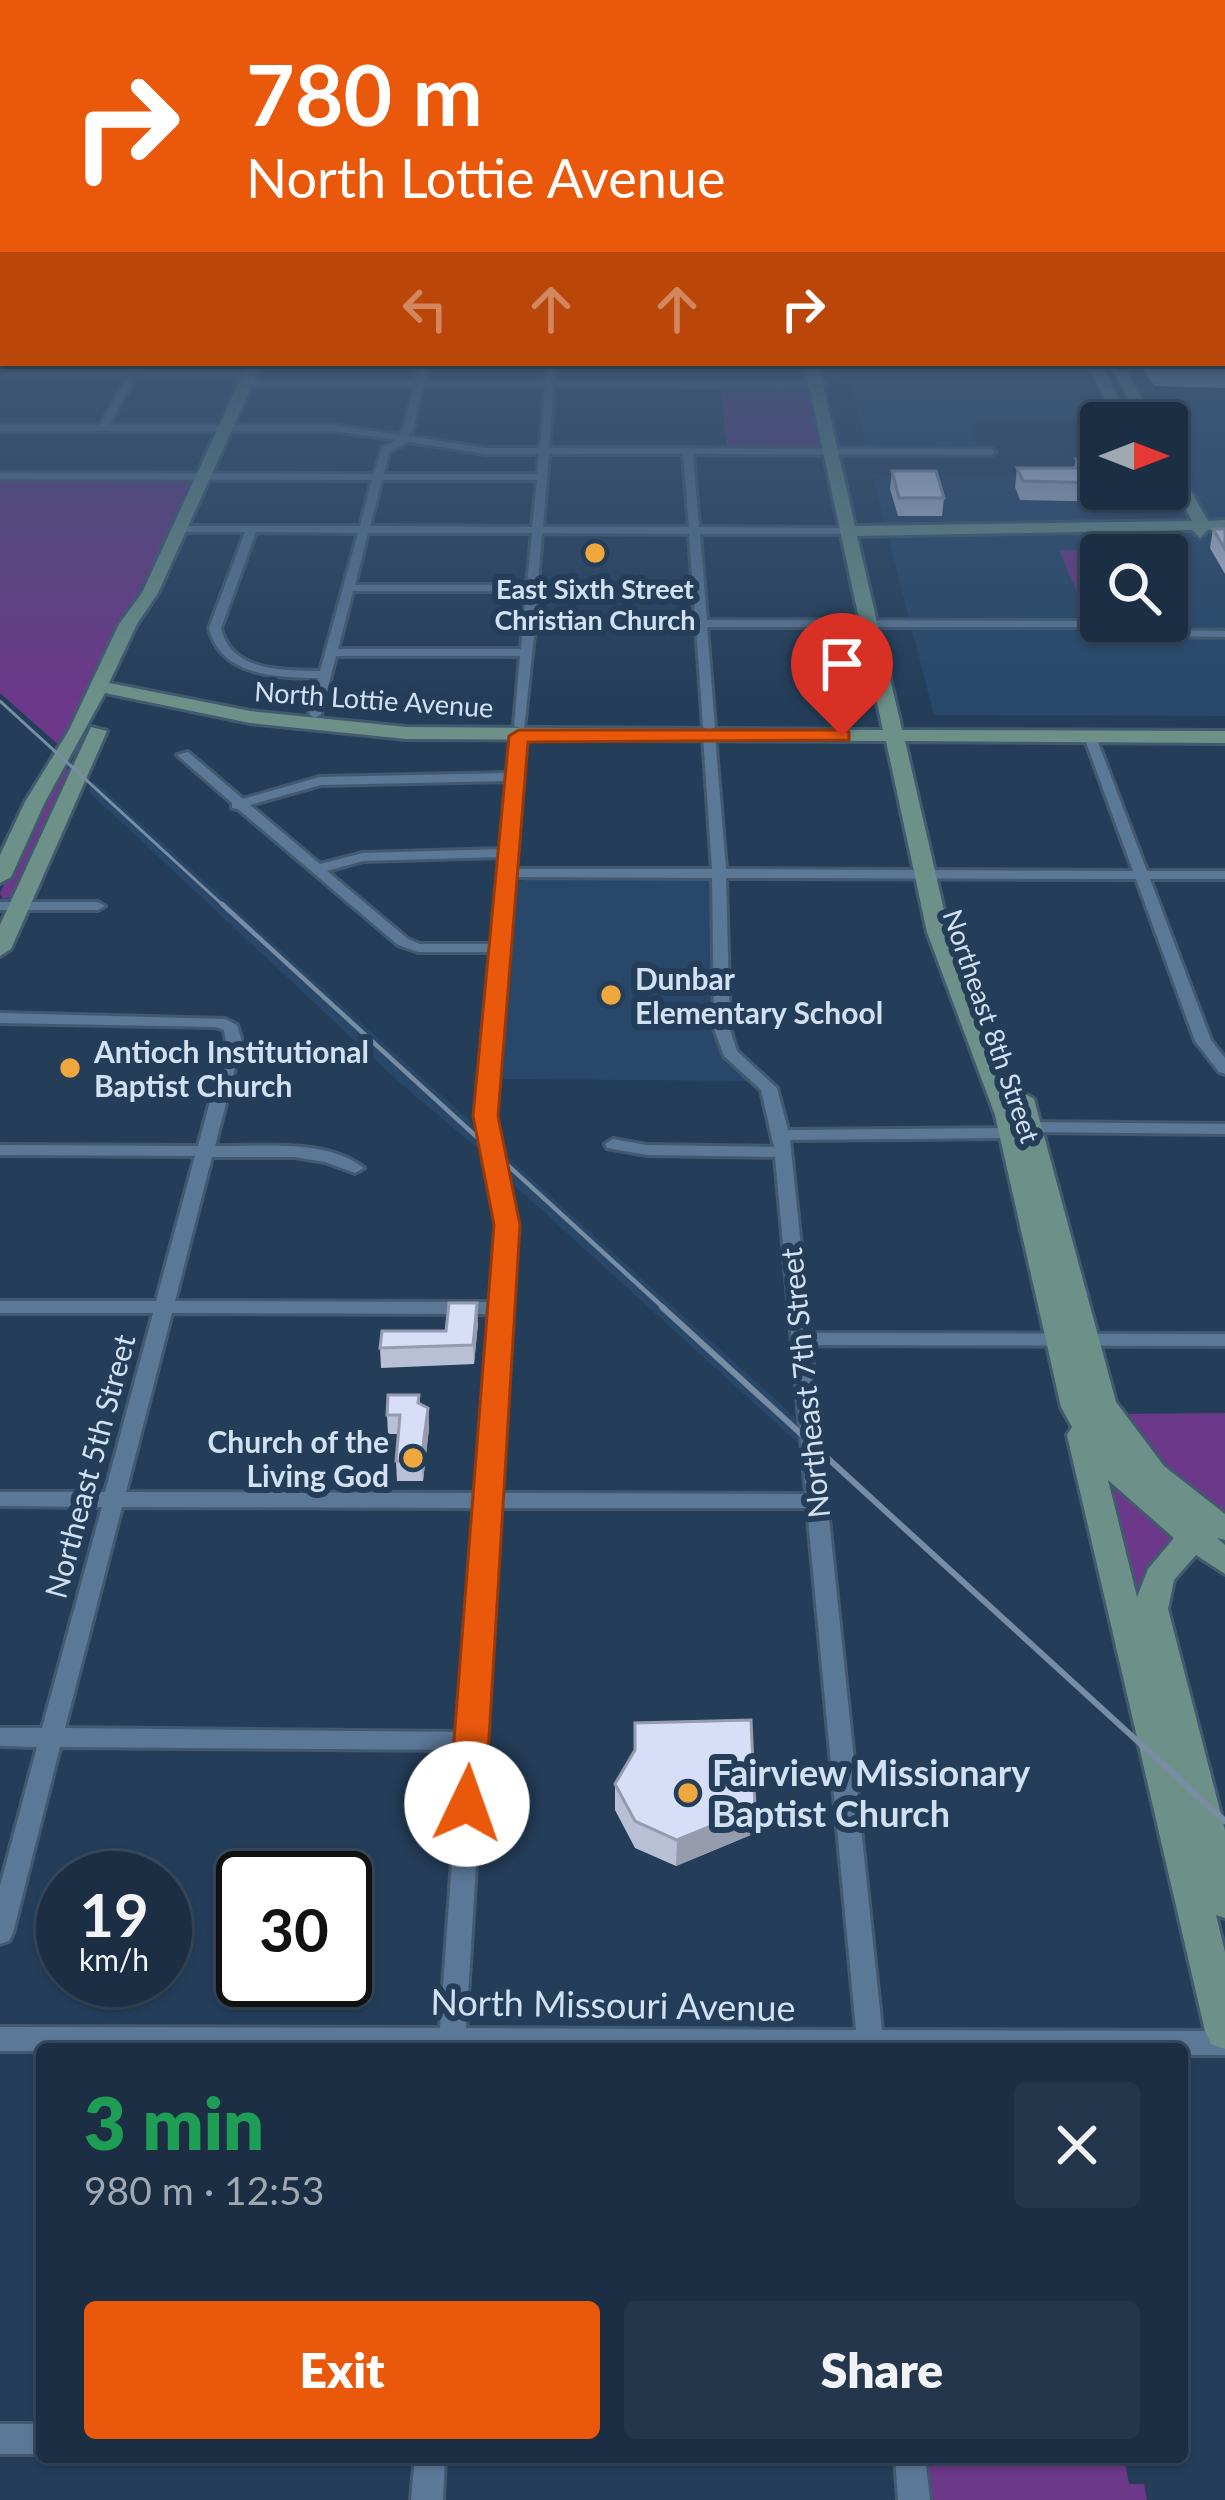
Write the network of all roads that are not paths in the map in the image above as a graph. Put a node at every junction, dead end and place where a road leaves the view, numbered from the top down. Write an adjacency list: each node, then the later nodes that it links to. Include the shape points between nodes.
1 (207, 469): 7 (main road)
2 (380, 469): 8 (street)
3 (543, 469): 9 (street)
4 (690, 469): 18 (street, Northeast 7th Street)
5 (840, 469): 19 (main road, Northeast 8th Street)
6 (0, 476): 7 (street)
7 (203, 476): 8 (street); 13 (main road)
8 (378, 476): 9 (street); 16 (street)
9 (542, 477): 17 (street)
10 (1188, 508): 12 (main road)
11 (1181, 510): 12 (main road)
12 (1197, 528): 14 (main road); 19 (main road)
13 (179, 529): 15 (street); 29 (main road, via 128,624)
14 (1225, 529)
15 (252, 530): 16 (street); 28 (street, via 215,628 218,644 252,666)
16 (364, 530): 17 (street); 20 (street)
17 (537, 530): 18 (street); 21 (street)
18 (695, 530): 19 (street); 23 (street, Northeast 7th Street)
19 (856, 531): 24 (main road, Northeast 8th Street)
20 (349, 588): 21 (street); 26 (street)
21 (533, 588): 22 (street)
22 (530, 623): 23 (street); 27 (street)
23 (702, 623): 24 (street); 34 (street, Northeast 7th Street)
24 (874, 624): 25 (street, via 1118,624); 33 (main road, Northeast 8th Street)
25 (1225, 634)
26 (332, 652): 27 (street); 28 (street)
27 (527, 653): 32 (street)
28 (325, 675): 30 (street)
29 (110, 688): 30 (main road, North Lottie Avenue); 32 (main road, North Lottie Avenue, via 121,702 155,699 331,728); 46 (main road); 48 (main road)
30 (315, 713): 32 (main road, North Lottie Avenue)
31 (1225, 726): 33 (main road, North Lottie Avenue)
32 (520, 731): 34 (main road, North Lottie Avenue); 38 (street)
33 (899, 731): 34 (main road, North Lottie Avenue); 35 (main road, North Lottie Avenue); 43 (main road, Northeast 8th Street)
34 (709, 732): 42 (street, Northeast 7th Street)
35 (1090, 737): 36 (main road, North Lottie Avenue); 44 (street)
36 (1225, 737)
37 (183, 755): 39 (street)
38 (516, 777): 39 (street, via 320,781); 40 (street)
39 (237, 805): 41 (street)
40 (508, 863): 41 (street, via 363,857); 42 (street); 49 (street)
41 (317, 869): 49 (street, via 403,942)
42 (719, 874): 43 (street); 54 (street, Northeast 7th Street, via 722,1029 730,1053 769,1088)
43 (933, 875): 44 (street); 52 (main road, Northeast 8th Street, via 1007,1057)
44 (1143, 875): 45 (street); 51 (street, via 1203,1041)
45 (1225, 875)
46 (0, 877)
47 (98, 906): 48 (street)
48 (6, 923)
49 (501, 948): 61 (street, via 485,1116 507,1214)
50 (0, 1018): 57 (street, Northeast 5th Street, via 231,1028)
51 (1225, 1069)
52 (1021, 1130): 53 (street); 54 (street); 63 (main road, Northeast 8th Street)
53 (1225, 1130)
54 (781, 1143): 55 (street, via 647,1150); 62 (street, Northeast 7th Street)
55 (613, 1144)
56 (0, 1150): 57 (street)
57 (205, 1152): 58 (street, via 294,1152); 60 (street, Northeast 5th Street)
58 (355, 1168)
59 (0, 1307): 60 (street)
60 (161, 1307): 61 (street); 67 (street, Northeast 5th Street)
61 (500, 1308): 68 (street)
62 (800, 1339): 63 (street); 69 (street, Northeast 7th Street)
63 (1071, 1340): 64 (street); 65 (main road); 70 (main road, via 1114,1426)
64 (1225, 1340)
65 (1076, 1407): 70 (main road, via 1110,1464); 77 (main road)
66 (0, 1499): 67 (street)
67 (111, 1500): 68 (street); 73 (street, Northeast 5th Street)
68 (488, 1500): 69 (street); 74 (street)
69 (816, 1501): 81 (street, Northeast 7th Street)
70 (1203, 1525): 71 (main road); 75 (main road, via 1156,1578 1152,1609)
71 (1225, 1562)
72 (0, 1737): 73 (street)
73 (51, 1737): 74 (street); 76 (street, Northeast 5th Street)
74 (470, 1741): 78 (street)
75 (1225, 1901)
76 (0, 1933)
77 (1225, 2031)
78 (452, 2038): 79 (street, North Missouri Avenue); 80 (street, North Missouri Avenue)
79 (0, 2039)
80 (714, 2043)
81 (871, 2043)
82 (1188, 2043): 83 (street, North Missouri Avenue)
83 (1225, 2043)
84 (0, 2439): 85 (street)
85 (36, 2439)
86 (430, 2463): 88 (street)
87 (911, 2463): 89 (street)
88 (427, 2500)
89 (914, 2500)

